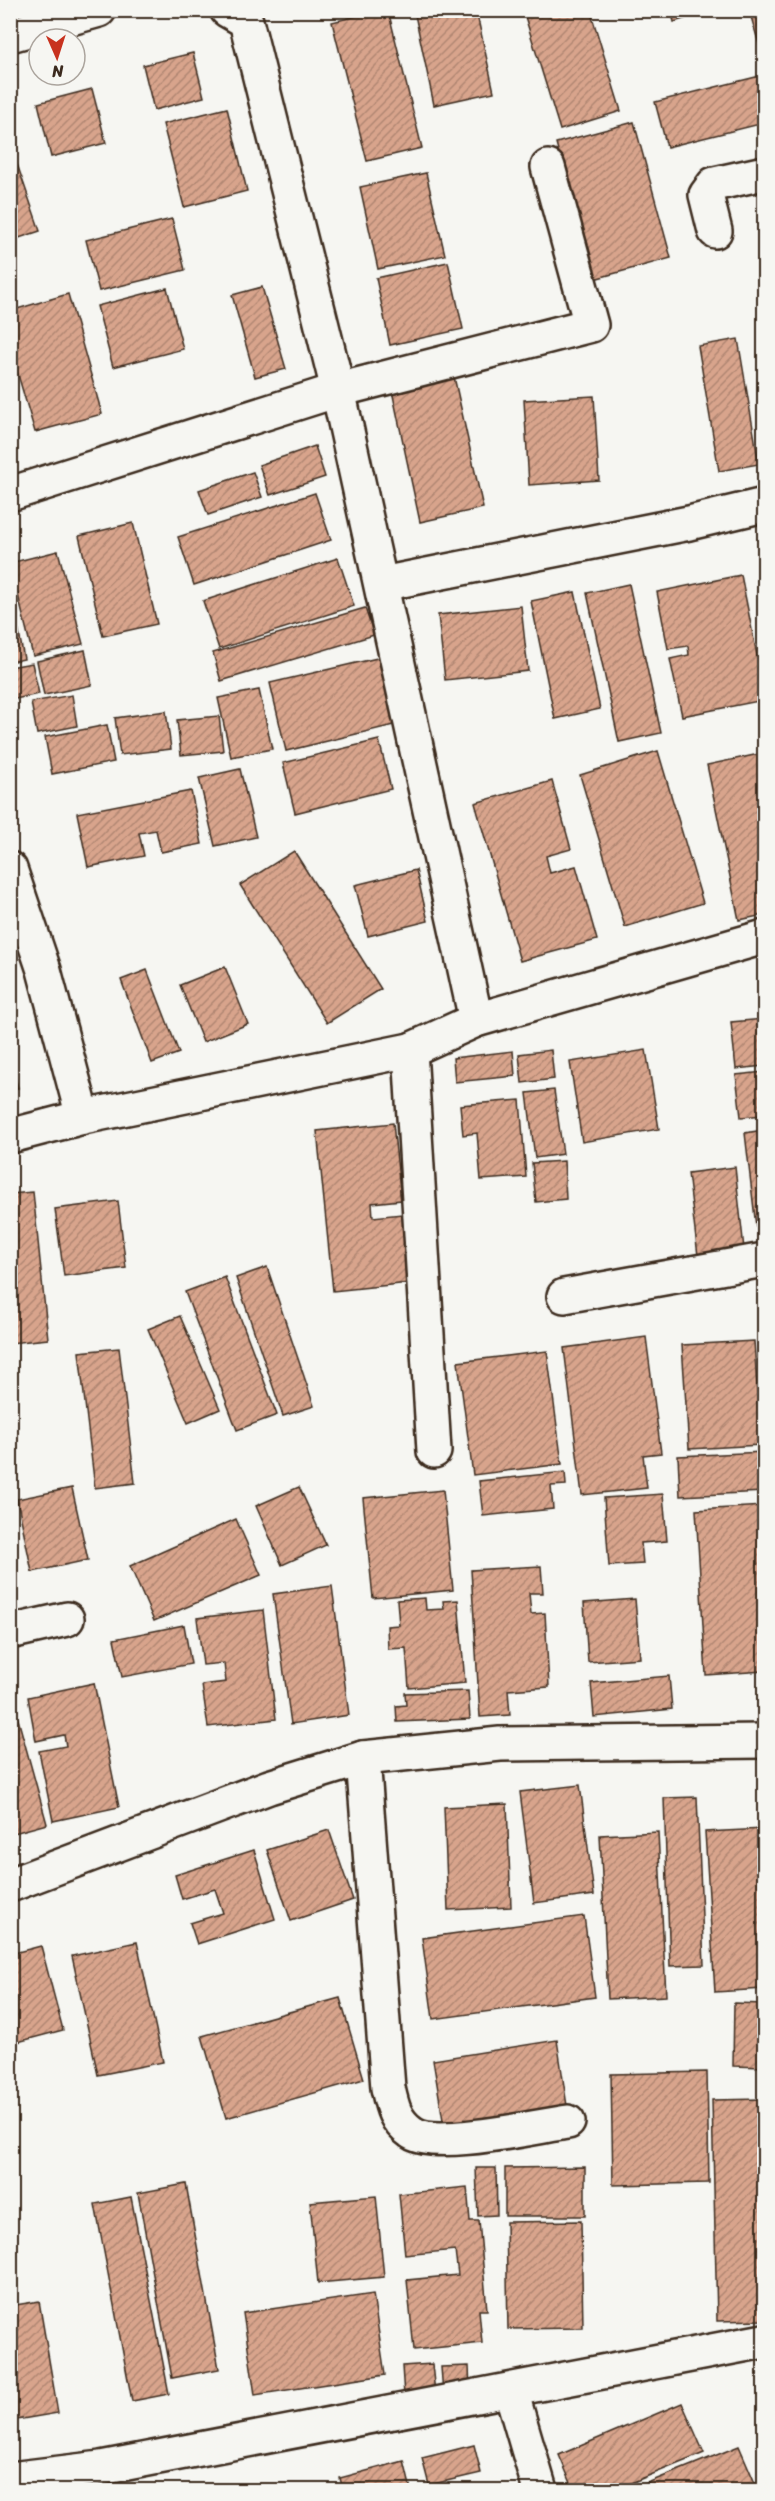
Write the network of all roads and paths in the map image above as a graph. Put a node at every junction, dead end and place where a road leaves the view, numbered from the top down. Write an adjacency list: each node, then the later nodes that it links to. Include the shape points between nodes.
1 (99, 10): 3 (street)
2 (227, 10): 7 (street, via 246,21)
3 (10, 35)
4 (548, 167): 7 (street, via 591,325)
5 (765, 173): 6 (street, via 710,188 706,195)
6 (715, 231)
7 (338, 390): 8 (street); 10 (street)
8 (10, 494)
9 (765, 505): 10 (street)
10 (382, 584): 13 (street)
11 (10, 868): 15 (street, via 44,970)
12 (765, 937): 13 (street)
13 (476, 1020): 14 (street)
14 (410, 1050): 15 (street); 19 (street)
15 (83, 1117): 16 (street)
16 (10, 1136)
17 (765, 1260): 18 (street)
18 (564, 1296)
19 (434, 1451)
20 (67, 1619): 21 (street)
21 (10, 1632)
22 (765, 1741): 23 (street, via 500,1744)
23 (363, 1758): 24 (street, via 269,1787); 25 (street, via 388,2088 395,2116 413,2134 449,2140)
24 (10, 1886)
25 (568, 2121)
26 (765, 2341): 27 (street)
27 (511, 2391): 29 (street); 30 (street)
28 (10, 2479): 29 (street)
29 (103, 2479)
30 (540, 2490)

